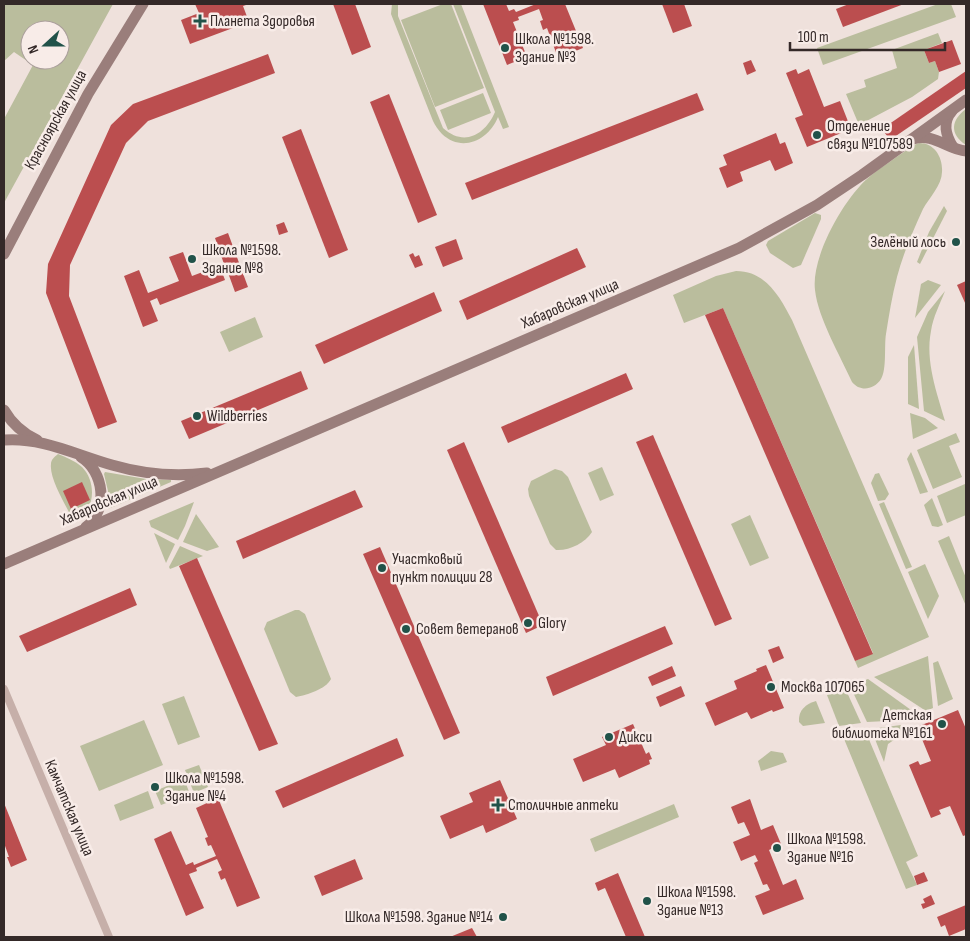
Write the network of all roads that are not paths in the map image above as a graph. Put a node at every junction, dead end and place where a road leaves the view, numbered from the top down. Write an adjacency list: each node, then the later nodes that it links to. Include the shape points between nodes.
1 (143, 4): 7 (main road, Красноярская улица, via 88,94)
2 (966, 100): 3 (main road, Хабаровская улица)
3 (955, 108): 4 (main road, Хабаровская улица); 5 (main road, via 946,121 948,140)
4 (909, 140): 5 (main road, via 926,137); 12 (main road, Хабаровская улица, via 817,205 739,248)
5 (953, 147): 6 (main road)
6 (966, 151)
7 (4, 254)
8 (4, 410): 10 (main road, via 19,430)
9 (4, 440): 10 (main road, Хабаровская улица)
10 (45, 443): 11 (main road, Хабаровская улица)
11 (76, 453): 12 (main road, Хабаровская улица, via 130,470 163,474 206,474); 13 (main road, via 91,465 101,493 96,516)
12 (227, 469): 13 (main road, Хабаровская улица)
13 (79, 531): 14 (main road, Хабаровская улица)
14 (4, 564)
15 (4, 689): 16 (street, Камчатская улица)
16 (109, 937)

